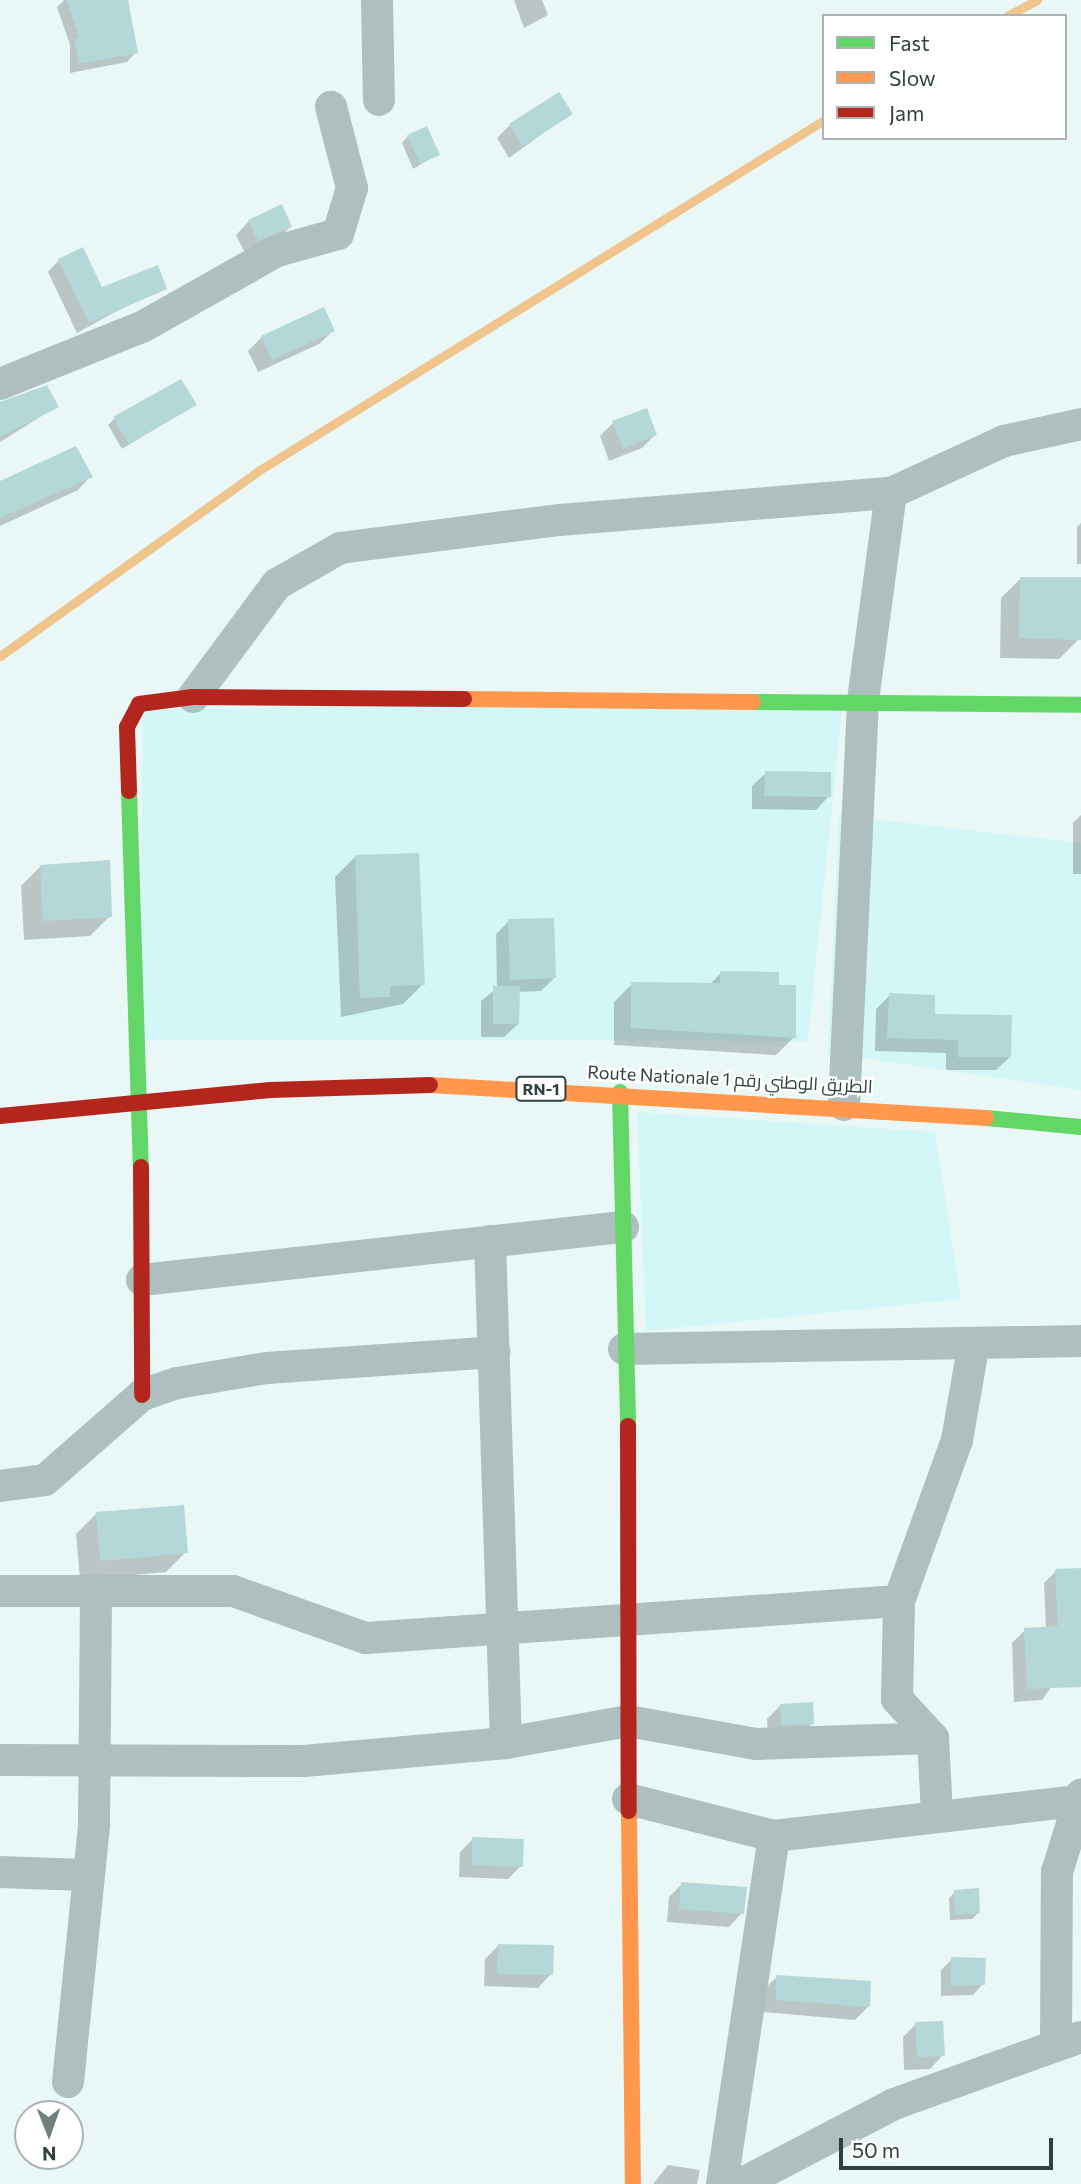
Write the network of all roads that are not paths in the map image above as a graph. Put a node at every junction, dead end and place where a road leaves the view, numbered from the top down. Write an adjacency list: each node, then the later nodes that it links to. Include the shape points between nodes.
1 (377, 0): 2 (street)
2 (379, 100)
3 (331, 107): 4 (street, via 352,188 338,234 277,251 142,327)
4 (0, 384)
5 (1081, 424): 6 (street, via 1004,441)
6 (891, 493): 7 (street, via 560,520 340,548 277,584); 8 (street)
7 (193, 697): 8 (main road); 11 (main road, via 139,704 127,727)
8 (863, 700): 9 (main road); 12 (street)
9 (1081, 705)
10 (620, 1092): 11 (main road, Route Nationale الطريق الوطني رقم 1 / RN-1, via 444,1085); 12 (main road, Route Nationale الطريق الوطني رقم 1 / RN-1); 15 (main road)
11 (141, 1100): 13 (main road, Route Nationale الطريق الوطني رقم 1 / RN-1); 17 (main road)
12 (844, 1105): 14 (main road, Route Nationale الطريق الوطني رقم 1 / RN-1)
13 (0, 1116)
14 (1081, 1127)
15 (623, 1227): 16 (street); 20 (main road)
16 (491, 1241): 17 (street); 21 (street)
17 (142, 1280): 22 (main road)
18 (1081, 1341): 19 (street)
19 (974, 1343): 20 (street); 26 (street, via 957,1440)
20 (624, 1349): 27 (main road)
21 (494, 1352): 22 (street, via 267,1368); 28 (street)
22 (142, 1395): 23 (street, via 45,1480)
23 (0, 1486)
24 (96, 1590): 25 (street); 28 (street, via 233,1591 366,1638); 33 (street)
25 (0, 1591)
26 (899, 1601): 27 (street); 30 (street, via 897,1699)
27 (633, 1624): 28 (street); 29 (main road)
28 (500, 1633): 31 (street)
29 (628, 1721): 30 (street, via 756,1744); 31 (street); 35 (main road)
30 (933, 1738): 36 (street)
31 (506, 1743): 33 (street, via 304,1761)
32 (0, 1760): 33 (street)
33 (97, 1761): 39 (street)
34 (1079, 1798): 36 (street); 40 (street, via 1057,1872)
35 (628, 1799): 37 (street); 42 (main road)
36 (937, 1814): 37 (street)
37 (774, 1836): 43 (street)
38 (0, 1872): 39 (street)
39 (85, 1875): 41 (street)
40 (1068, 2041): 44 (street, via 894,2104)
41 (68, 2082)
42 (633, 2184)
43 (722, 2184)
44 (741, 2184)

